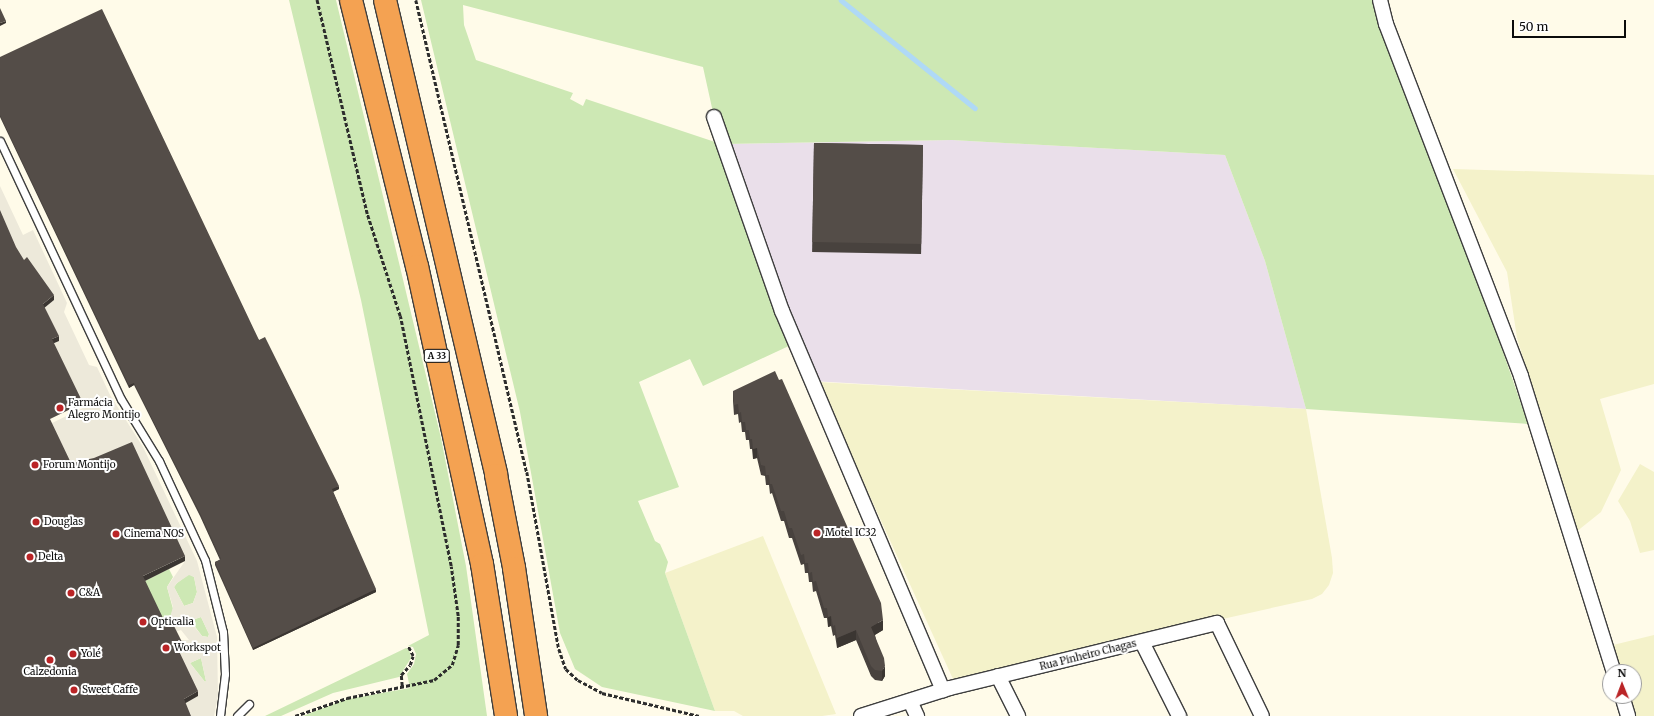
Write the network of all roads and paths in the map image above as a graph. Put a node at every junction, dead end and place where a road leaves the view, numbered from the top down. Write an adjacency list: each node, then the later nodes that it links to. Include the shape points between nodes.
1 (317, 0): 12 (path, via 367,214 400,316 451,566 456,602 458,644 452,665 434,680)
2 (351, 0): 20 (highway, A 33, via 417,266 477,541)
3 (385, 0): 21 (highway, via 496,475 518,592)
4 (416, 0): 22 (path, via 527,472 559,649 566,670 602,693)
5 (1380, 0): 10 (street, via 1386,24 1520,376)
6 (714, 117): 13 (street, via 782,311)
7 (0, 141): 17 (lane, via 121,399 159,461 205,560 223,632 225,674)
8 (1142, 642): 11 (street, Rua Pinheiro Chagas); 26 (street); 27 (street, Rua Pinheiro Chagas, via 1217,623)
9 (408, 646): 12 (path, via 414,656 410,665 400,675)
10 (1611, 664)
11 (998, 676): 13 (street, Rua Pinheiro Chagas); 25 (street)
12 (402, 686): 19 (path, via 346,698)
13 (943, 690): 14 (street, Rua Pinheiro Chagas)
14 (910, 701): 23 (street, Rua Pinheiro Chagas); 24 (street)
15 (249, 704): 18 (lane)
16 (1624, 704): 28 (street)
17 (220, 716)
18 (237, 716)
19 (295, 716)
20 (506, 716)
21 (536, 716)
22 (699, 716)
23 (861, 716)
24 (917, 716)
25 (1018, 716)
26 (1179, 716)
27 (1262, 716)
28 (1628, 716)

